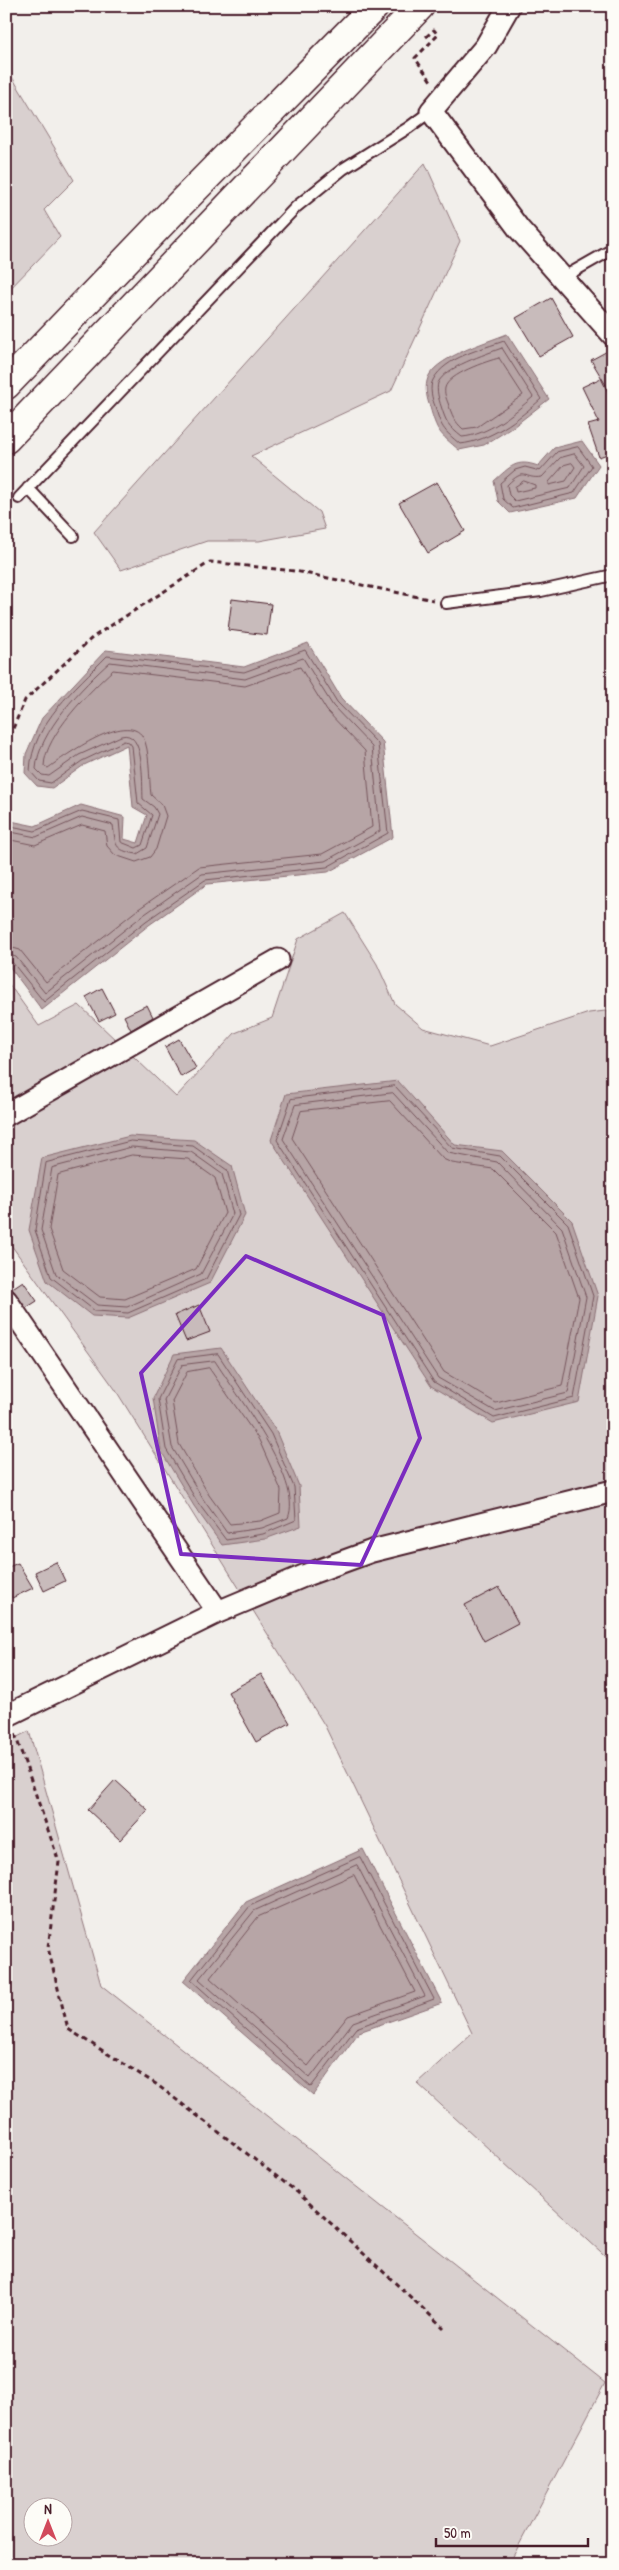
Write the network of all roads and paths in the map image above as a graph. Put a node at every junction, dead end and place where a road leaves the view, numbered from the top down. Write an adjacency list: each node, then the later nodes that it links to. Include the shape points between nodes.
1 (375, 6): 10 (main road)
2 (420, 6): 11 (main road)
3 (508, 6): 5 (street, via 486,46)
4 (421, 42): 5 (path, via 434,30 438,35 415,58 436,88)
5 (446, 95): 6 (street)
6 (431, 110): 8 (street, via 519,229); 12 (lane, via 343,169 296,207)
7 (613, 250): 8 (lane)
8 (562, 278): 9 (street)
9 (613, 335)
10 (6, 384)
11 (6, 439)
12 (28, 488): 13 (lane); 14 (lane)
13 (19, 498)
14 (73, 536)
15 (613, 575): 16 (lane, via 541,591)
16 (446, 603): 17 (path, via 296,571 210,562 93,638 25,700)
17 (6, 746)
18 (278, 960): 19 (street)
19 (6, 1115)
20 (6, 1300): 22 (street)
21 (613, 1491): 22 (street, via 372,1551)
22 (218, 1612): 23 (street)
23 (10, 1722): 24 (path, via 59,1862 48,1948 68,2029 156,2084 297,2192)
24 (444, 2328)

